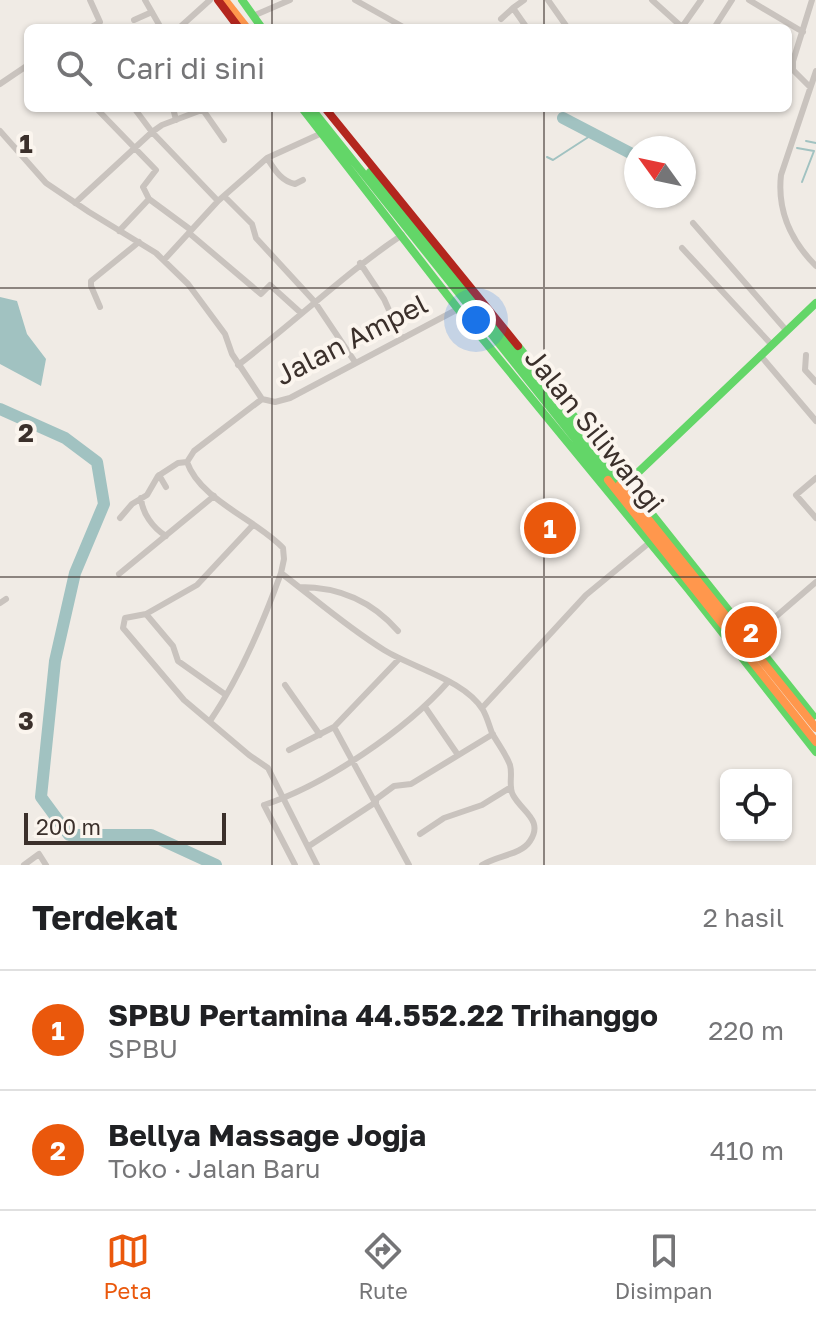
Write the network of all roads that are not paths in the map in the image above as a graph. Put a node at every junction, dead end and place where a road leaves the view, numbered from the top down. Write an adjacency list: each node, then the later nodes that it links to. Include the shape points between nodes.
1 (90, 0): 23 (street)
2 (145, 0): 19 (street)
3 (210, 0): 25 (street)
4 (218, 0): 26 (main road)
5 (225, 0): 27 (main road)
6 (233, 0): 28 (main road)
7 (242, 0): 20 (main road)
8 (290, 0): 20 (street)
9 (355, 0): 30 (street)
10 (524, 0): 18 (street)
11 (548, 0): 32 (street)
12 (652, 0): 33 (street)
13 (701, 0): 34 (street)
14 (732, 0): 35 (street)
15 (749, 0): 17 (street)
16 (812, 0): 38 (street)
17 (760, 3): 36 (street)
18 (513, 8): 21 (street); 31 (street)
19 (152, 12): 22 (street); 24 (street)
20 (253, 16): 29 (main road)
21 (501, 19)
22 (134, 20)
23 (97, 24)
24 (159, 24)
25 (183, 24)
26 (236, 24)
27 (244, 24)
28 (250, 24)
29 (259, 24)
30 (398, 24)
31 (524, 24)
32 (565, 24)
33 (680, 24)
34 (685, 24)
35 (717, 24)
36 (791, 24)
37 (792, 25): 38 (street)
38 (803, 32): 39 (street)
39 (792, 63)
40 (24, 68): 43 (street)
41 (792, 71): 44 (street)
42 (816, 71): 44 (street)
43 (0, 84)
44 (810, 87): 76 (street, via 779,192 784,218)
45 (100, 112): 58 (street)
46 (137, 112): 55 (street)
47 (174, 112): 53 (street)
48 (197, 112): 53 (street)
49 (207, 112): 57 (street)
50 (317, 112): 56 (main road)
51 (319, 112): 60 (main road, Jalan Siliwangi)
52 (319, 112): 62 (main road)
53 (176, 120): 55 (street)
54 (0, 131): 66 (street, via 46,183)
55 (152, 132): 58 (street); 65 (street)
56 (322, 133): 59 (street); 70 (main road)
57 (224, 140)
58 (134, 149): 64 (street, via 156,170 144,184); 66 (street)
59 (267, 158): 61 (street, via 288,181); 63 (street)
60 (368, 174): 62 (main road, Jalan Siliwangi); 70 (main road, Jalan Siliwangi)
61 (303, 180)
62 (391, 194): 71 (main road, Jalan Siliwangi)
63 (224, 196): 65 (street); 77 (street)
64 (149, 199): 68 (street); 69 (street)
65 (218, 201): 69 (street)
66 (75, 203): 68 (street)
67 (693, 223): 82 (street)
68 (119, 231): 72 (street)
69 (190, 232): 74 (street); 81 (street, via 261,294 270,285)
70 (405, 236): 75 (street); 80 (main road); 108 (main road, Jalan Siliwangi)
71 (427, 238): 95 (main road); 121 (main road, Jalan Siliwangi)
72 (139, 242): 74 (street); 79 (street, via 91,281)
73 (682, 248): 84 (street)
74 (164, 260): 88 (street, via 212,315)
75 (360, 263): 77 (street); 83 (street)
76 (816, 266)
77 (314, 301): 81 (street); 87 (street)
78 (816, 303): 82 (main road)
79 (100, 307)
80 (458, 309): 83 (street, Jalan Ampel); 103 (main road)
81 (301, 313): 88 (street)
82 (786, 330): 84 (main road)
83 (402, 339): 87 (street, Jalan Ampel)
84 (771, 344): 85 (main road)
85 (760, 355): 91 (street); 95 (main road)
86 (806, 355): 89 (street, via 805,370)
87 (355, 362): 90 (street, Jalan Ampel, via 290,398)
88 (238, 365): 90 (street)
89 (816, 382)
90 (262, 399): 92 (street)
91 (816, 421)
92 (187, 462): 93 (street); 97 (street)
93 (159, 475): 96 (street); 98 (street)
94 (816, 478): 100 (street, via 796,496)
95 (628, 482): 111 (main road)
96 (166, 487)
97 (214, 496): 101 (street); 102 (street)
98 (141, 498): 99 (street); 102 (street, via 146,515)
99 (120, 518)
100 (816, 518)
101 (253, 525): 104 (street, via 283,548); 109 (street, via 197,585)
102 (166, 536): 105 (street)
103 (649, 543): 108 (main road); 117 (street, via 586,595)
104 (281, 573): 107 (street); 115 (street)
105 (119, 574)
106 (816, 582): 111 (street)
107 (300, 587): 110 (street, via 340,592 377,609); 112 (street)
108 (690, 587): 124 (main road, Jalan Siliwangi); 126 (main road)
109 (146, 614): 115 (street, via 173,646 178,661); 119 (street, via 132,616 123,625 184,700)
110 (398, 631)
111 (751, 638): 118 (main road)
112 (399, 659): 113 (street); 120 (street)
113 (448, 682): 116 (street); 117 (street)
114 (285, 685): 123 (street)
115 (226, 695): 119 (street)
116 (425, 707): 127 (street); 128 (street)
117 (482, 708): 122 (street)
118 (816, 720)
119 (210, 721): 130 (street, via 263,763)
120 (334, 727): 123 (street); 128 (street)
121 (816, 728)
122 (493, 734): 127 (street); 129 (street, via 511,769)
123 (320, 735): 125 (street)
124 (816, 742)
125 (289, 750)
126 (816, 752)
127 (458, 755): 131 (street, via 411,784 394,786)
128 (352, 761): 130 (street); 131 (street)
129 (511, 787): 132 (street); 139 (street, via 534,820 535,832 518,852)
130 (283, 798): 133 (street); 136 (street, via 264,805)
131 (376, 801): 133 (street); 138 (street)
132 (420, 834)
133 (309, 846): 137 (street)
134 (24, 865): 135 (street, via 39,854)
135 (46, 865)
136 (295, 865)
137 (317, 865)
138 (409, 865)
139 (482, 865)

